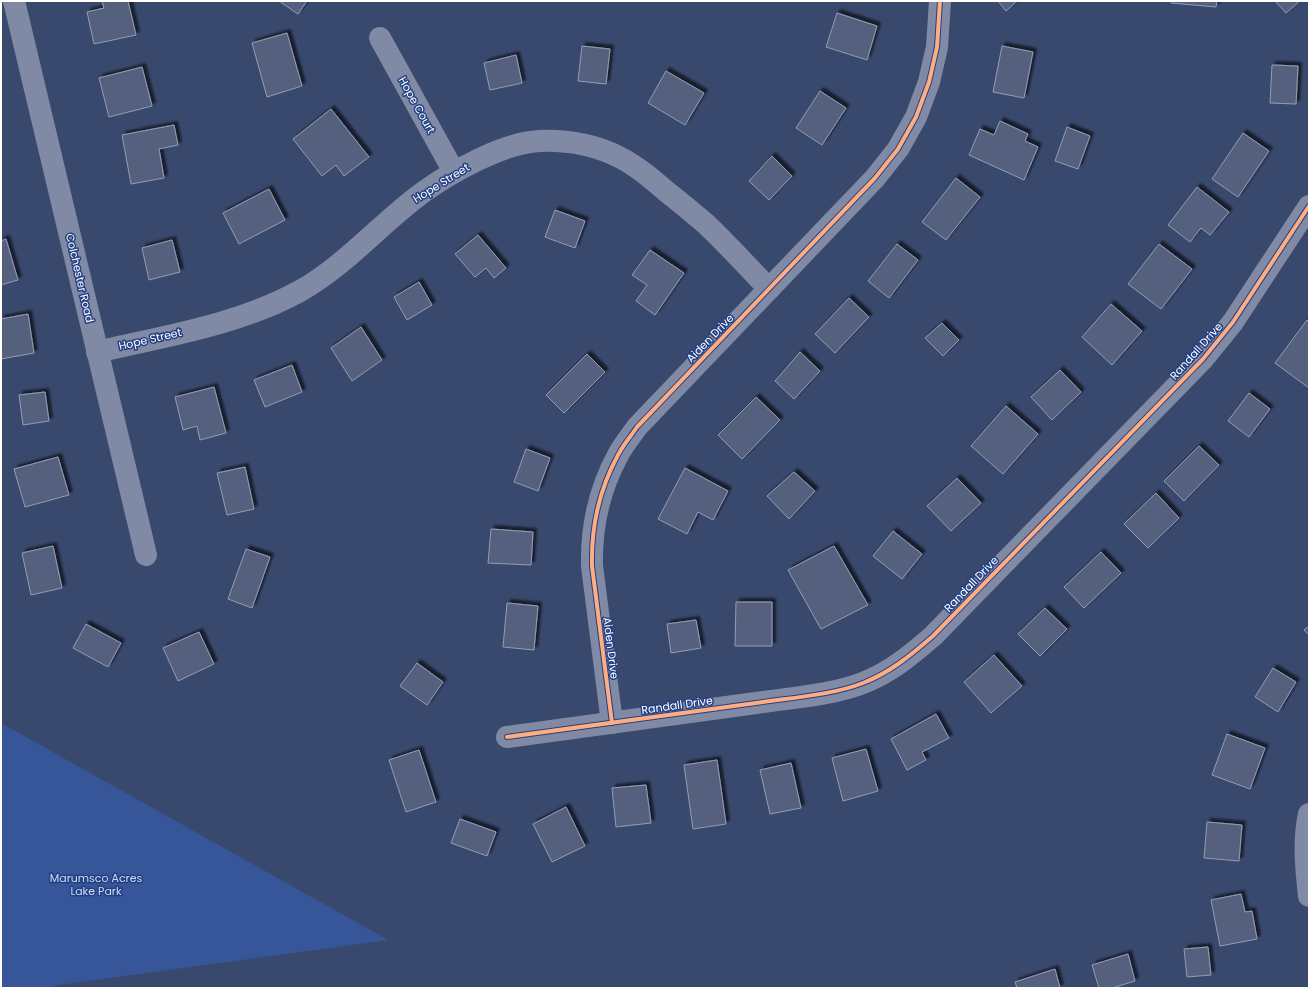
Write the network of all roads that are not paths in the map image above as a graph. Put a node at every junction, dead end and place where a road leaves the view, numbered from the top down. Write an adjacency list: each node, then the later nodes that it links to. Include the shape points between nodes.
1 (14, 1): 7 (street, Colchester Road)
2 (940, 1): 6 (street, Aiden Drive, via 937,46 929,82 916,117 898,149 875,178)
3 (380, 38): 4 (street, Hope Court)
4 (454, 172): 6 (street, Hope Street, via 488,155 519,144 538,141 568,142 619,157 640,169 705,223); 7 (street, Hope Street, via 404,207 335,268 295,293 264,308 225,321)
5 (1309, 206): 9 (street, Randall Drive, via 1233,322 1203,359 933,636 906,660 862,684 833,691)
6 (769, 289): 9 (street, Aiden Drive, via 637,427 606,477 595,514 592,566)
7 (97, 352): 8 (street, Colchester Road)
8 (146, 555)
9 (612, 723): 10 (street, Randall Drive)
10 (507, 737)
11 (1309, 814): 12 (street, via 1306,871)
12 (1309, 896)

